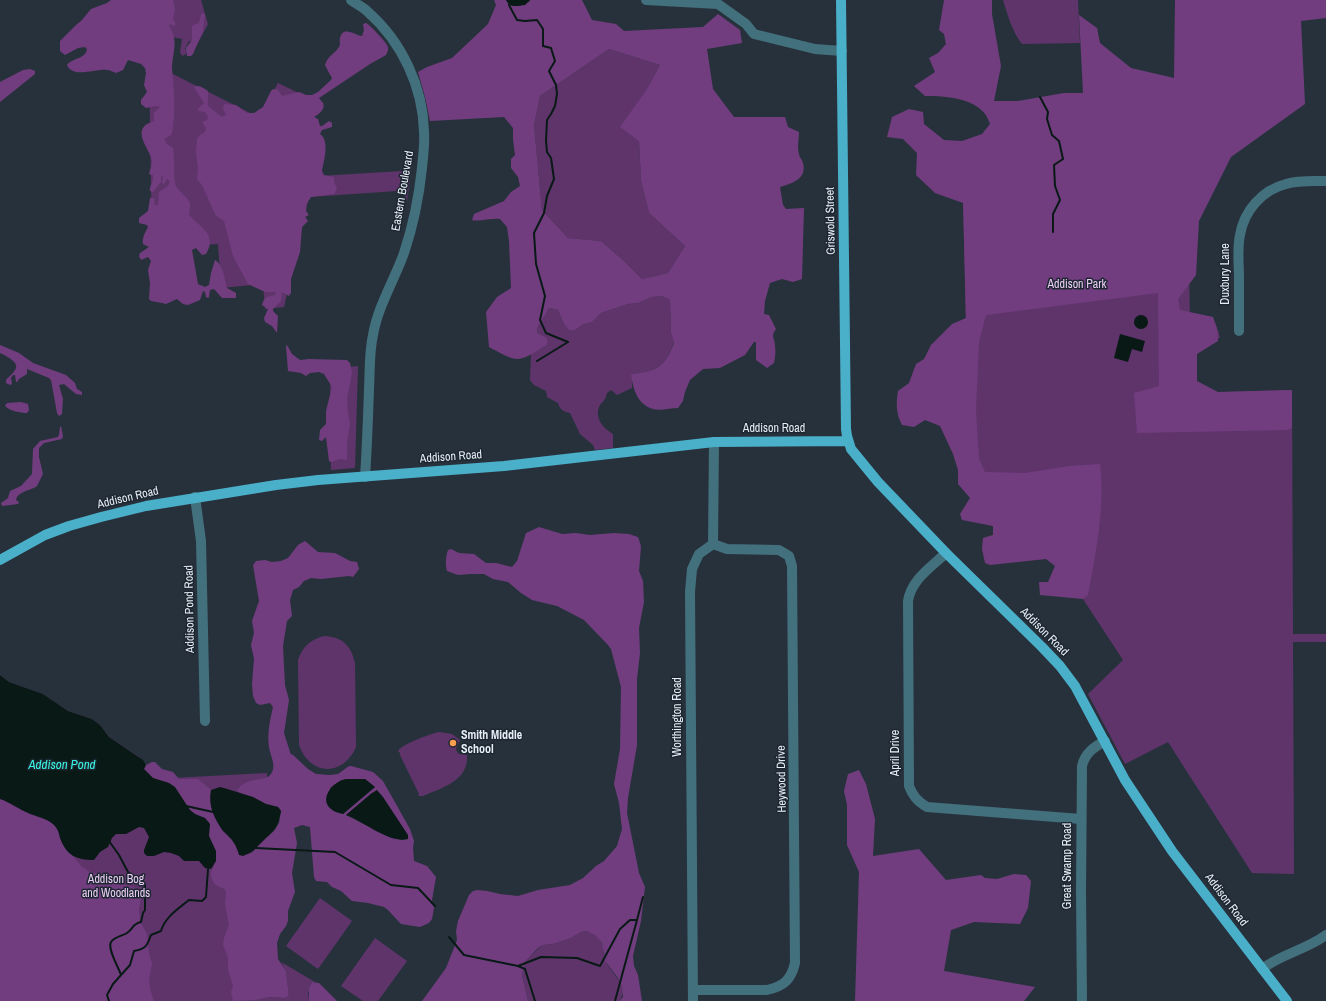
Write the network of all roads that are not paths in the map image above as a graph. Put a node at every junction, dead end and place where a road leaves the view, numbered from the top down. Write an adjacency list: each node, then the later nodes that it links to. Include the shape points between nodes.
1 (351, 0): 10 (street, Eastern Boulevard, via 381,25 404,58 416,84 423,112 424,132 420,185 412,227 373,335)
2 (646, 0): 3 (street)
3 (661, 0): 5 (street, via 718,4 746,24 754,34 815,50)
4 (842, 0): 5 (main road, Griswold Street)
5 (842, 51): 8 (main road, Griswold Street)
6 (1326, 181): 7 (street, Duxbury Lane, via 1292,182 1278,186 1261,197 1247,214 1241,228 1239,243)
7 (1239, 331)
8 (848, 441): 9 (main road, Addison Road); 13 (main road, Addison Road, via 862,464)
9 (714, 442): 10 (main road, Addison Road, via 526,464); 12 (street)
10 (365, 477): 11 (main road, Addison Road, via 318,480)
11 (195, 497): 14 (main road, Addison Road, via 130,509 69,526 45,535); 15 (street, Addison Pond Road, via 201,541)
12 (713, 544): 20 (street, Worthington Road, via 699,554 693,566 690,592); 20 (street, Heywood Drive, via 727,549 779,550 789,556 792,566 795,962 787,981 778,987 767,990)
13 (946, 553): 16 (main road, Addison Road, via 1060,666 1075,686); 17 (street, April Drive, via 915,582 909,592 909,786 912,794 918,802 927,806)
14 (0, 560)
15 (206, 721)
16 (1105, 741): 17 (street, Great Swamp Road, via 1090,751 1083,762); 19 (main road, Addison Road, via 1125,780 1172,851)
17 (1081, 819): 22 (street, Great Swamp Road)
18 (1326, 935): 19 (street)
19 (1262, 969): 23 (main road, Addison Road)
20 (693, 990): 21 (street, Worthington Road)
21 (693, 1001)
22 (1082, 1001)
23 (1286, 1001)

